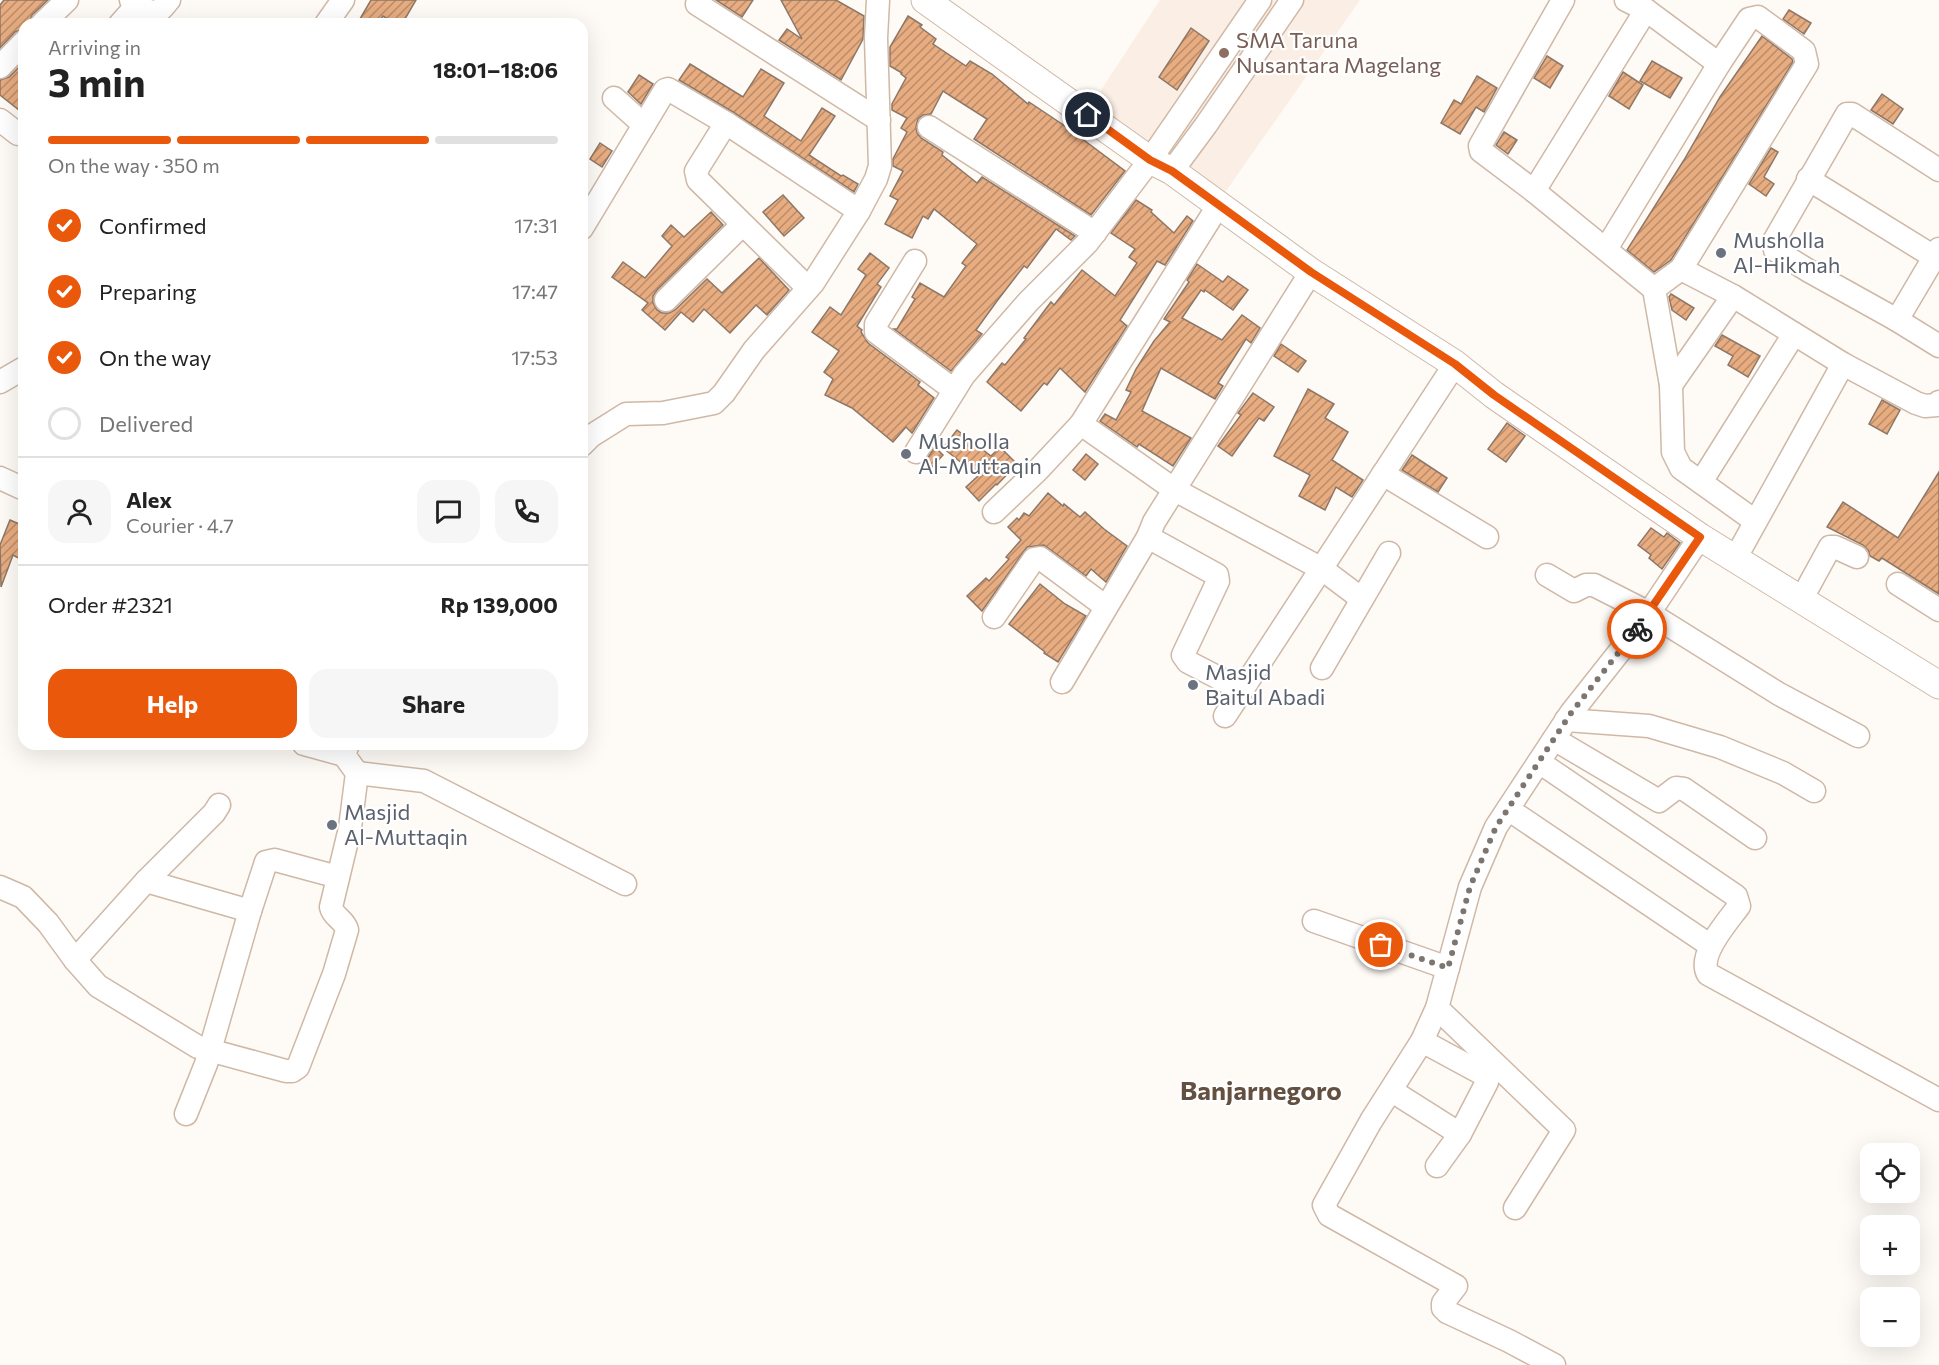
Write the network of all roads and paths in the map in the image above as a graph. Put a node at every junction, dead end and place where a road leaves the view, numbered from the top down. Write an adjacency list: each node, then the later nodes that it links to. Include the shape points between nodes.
1 (67, 0): 13 (street)
2 (169, 0): 8 (street, via 156,12)
3 (343, 0): 15 (street)
4 (878, 0): 22 (street)
5 (925, 0): 28 (main road)
6 (1563, 0): 31 (street, via 1480,146 1482,153)
7 (1626, 0): 11 (street)
8 (134, 2): 14 (street)
9 (697, 4): 22 (street)
10 (1255, 8): 20 (street)
11 (1646, 10): 17 (street); 31 (street)
12 (1282, 16): 25 (street)
13 (48, 18)
14 (124, 18)
15 (330, 18)
16 (18, 48): 18 (street)
17 (1719, 63): 37 (street); 40 (street, via 1749,19 1758,17 1804,51 1807,64)
18 (0, 67)
19 (614, 98): 24 (street)
20 (1183, 112): 25 (street); 28 (street)
21 (0, 120): 27 (street)
22 (879, 120): 33 (street, via 880,166)
23 (726, 123): 24 (street, via 668,89); 33 (street); 35 (street, via 696,176)
24 (644, 125): 34 (street)
25 (1206, 125): 28 (street)
26 (929, 127): 36 (street)
27 (18, 134)
28 (1161, 166): 32 (main road); 36 (street)
29 (1939, 170): 30 (street, via 1849,114)
30 (1808, 180): 38 (street); 46 (street, via 1774,241 1775,250)
31 (1534, 191): 37 (street)
32 (1218, 206): 41 (main road); 56 (street)
33 (859, 211): 42 (street)
34 (588, 218)
35 (742, 225): 42 (street); 45 (street)
36 (1095, 233): 54 (street, via 1028,302)
37 (1606, 249): 43 (street)
38 (1937, 256): 46 (street)
39 (915, 261): 54 (street, via 876,324 876,332)
40 (1681, 269): 43 (street); 44 (street)
41 (1311, 272): 49 (main road); 63 (street)
42 (807, 288): 57 (street, via 714,403 663,413 626,414)
43 (1654, 289): 53 (street)
44 (1733, 297): 47 (street); 53 (street)
45 (666, 300)
46 (1897, 320): 48 (street)
47 (1794, 334): 50 (street); 61 (street)
48 (1939, 346)
49 (1455, 364): 59 (street); 68 (main road)
50 (1843, 364): 55 (street, via 1916,403 1931,406); 65 (street)
51 (18, 372): 52 (street)
52 (0, 382)
53 (1671, 385): 61 (street, via 1673,452 1682,468)
54 (954, 390): 58 (street)
55 (1939, 402)
56 (1081, 424): 63 (street); 64 (street)
57 (588, 439)
58 (916, 452)
59 (1383, 474): 67 (street); 72 (street)
60 (0, 478): 62 (street)
61 (1701, 482): 65 (street)
62 (18, 486)
63 (1175, 490): 66 (street); 72 (street)
64 (994, 512)
65 (1755, 521): 71 (street)
66 (1148, 537): 77 (street); 84 (street, via 1217,576 1183,655 1188,662)
67 (1487, 537)
68 (1700, 537): 71 (main road); 79 (street)
69 (1389, 553): 75 (street)
70 (1857, 557): 76 (street, via 1830,547)
71 (1735, 559): 76 (main road)
72 (1322, 569): 75 (street); 84 (street)
73 (1547, 575): 79 (street, via 1574,591 1594,585)
74 (1898, 584): 78 (street)
75 (1362, 599): 81 (street)
76 (1801, 600): 83 (main road)
77 (1106, 607): 80 (street, via 1040,558 1034,559); 82 (street)
78 (1939, 610)
79 (1649, 613): 86 (street); 87 (street, via 1779,694)
80 (994, 617)
81 (1322, 668)
82 (1062, 682)
83 (1939, 685)
84 (1242, 690): 85 (street)
85 (1225, 716)
86 (1560, 730): 89 (street); 91 (street, via 1649,726 1720,747); 94 (street, via 1659,801 1676,788 1684,789)
87 (1858, 736)
88 (346, 750): 90 (street)
89 (1539, 762): 93 (street); 101 (street, via 1736,896 1738,906)
90 (357, 773): 95 (street); 97 (street, via 424,781)
91 (1814, 791)
92 (219, 805): 96 (street)
93 (1508, 809): 101 (street); 103 (street, via 1470,887)
94 (1755, 838)
95 (338, 877): 99 (street, via 266,862); 106 (street, via 331,907 346,930 334,974 298,1066 286,1071)
96 (146, 881): 99 (street); 102 (street)
97 (625, 884)
98 (0, 888): 102 (street, via 22,897 48,923)
99 (250, 911): 106 (street)
100 (1314, 921): 103 (street)
101 (1711, 945): 108 (street, via 1705,965 1708,974)
102 (75, 960): 106 (street, via 98,986)
103 (1448, 968): 104 (street)
104 (1437, 1008): 105 (street); 112 (street, via 1564,1130)
105 (1422, 1041): 107 (street); 110 (street, via 1483,1074 1487,1082)
106 (208, 1051): 109 (street)
107 (1392, 1091): 110 (street); 113 (street, via 1325,1201 1326,1210 1456,1286 1443,1303 1447,1312)
108 (1939, 1100)
109 (186, 1114)
110 (1460, 1134): 111 (street)
111 (1437, 1166)
112 (1515, 1208)
113 (1554, 1365)

